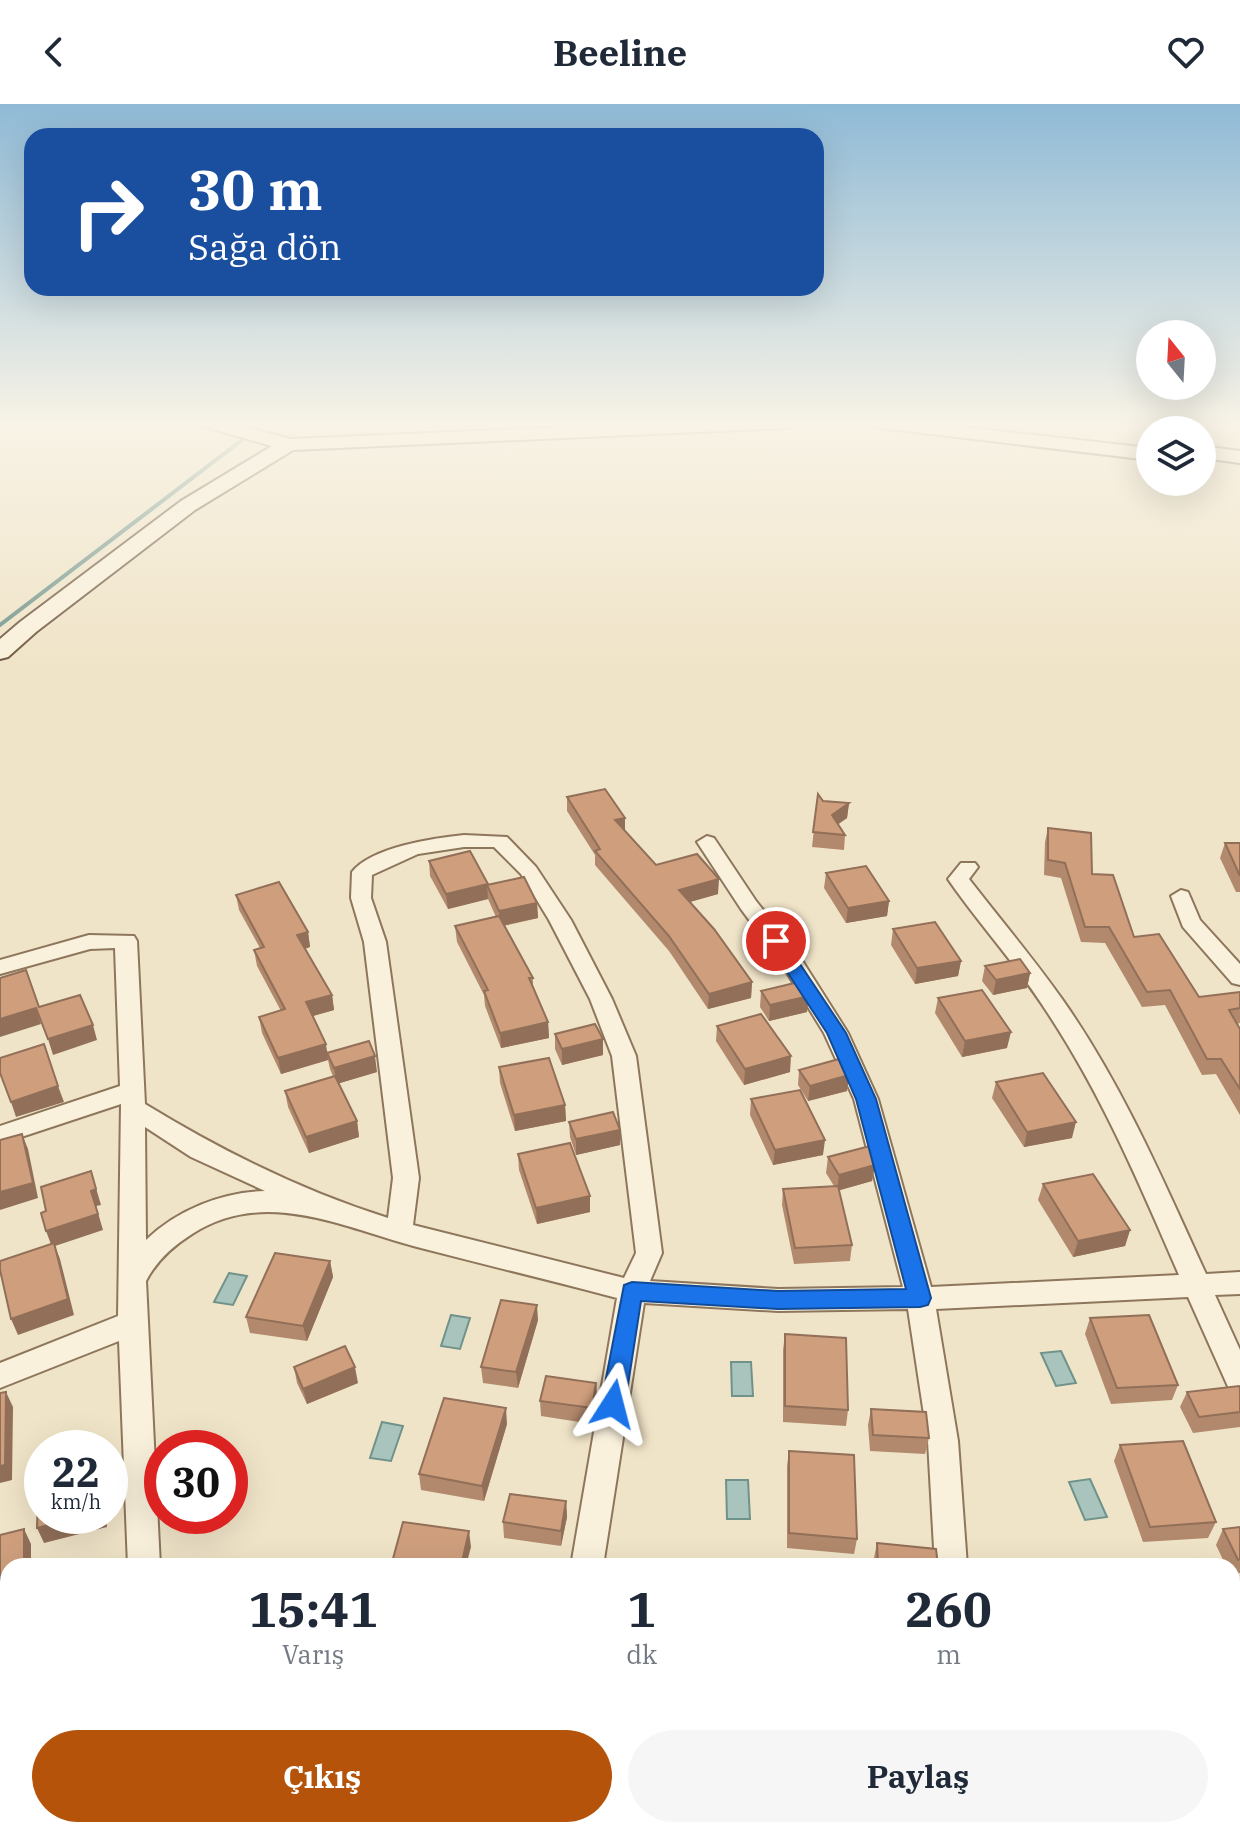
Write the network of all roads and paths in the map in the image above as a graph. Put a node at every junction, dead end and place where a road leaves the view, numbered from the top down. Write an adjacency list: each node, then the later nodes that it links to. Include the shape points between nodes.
1 (194, 504): 2 (main road)
2 (0, 652)
3 (707, 842): 16 (street, via 836,1033 866,1099)
4 (968, 867): 14 (street, via 958,879 1054,1004 1088,1058 1132,1138)
5 (1181, 896): 7 (street, via 1190,922)
6 (0, 967): 8 (street, via 89,942 126,941)
7 (1240, 978)
8 (133, 1100): 9 (street); 10 (street, via 200,1150); 12 (street)
9 (0, 1135)
10 (325, 1208): 11 (street); 12 (street, via 267,1201 204,1216 149,1254)
11 (399, 1232): 15 (street); 15 (street, via 406,1178 375,942 361,898 362,872 384,858 434,845 500,841 529,871 560,920 624,1056 649,1253)
12 (131, 1281): 17 (street)
13 (1240, 1283): 14 (street)
14 (1197, 1285): 16 (street); 19 (street)
15 (632, 1291): 16 (street, via 778,1300); 21 (street)
16 (920, 1298): 22 (street, via 943,1441)
17 (132, 1323): 18 (street); 20 (street)
18 (0, 1376)
19 (1240, 1382)
20 (144, 1558)
21 (588, 1558)
22 (950, 1558)

